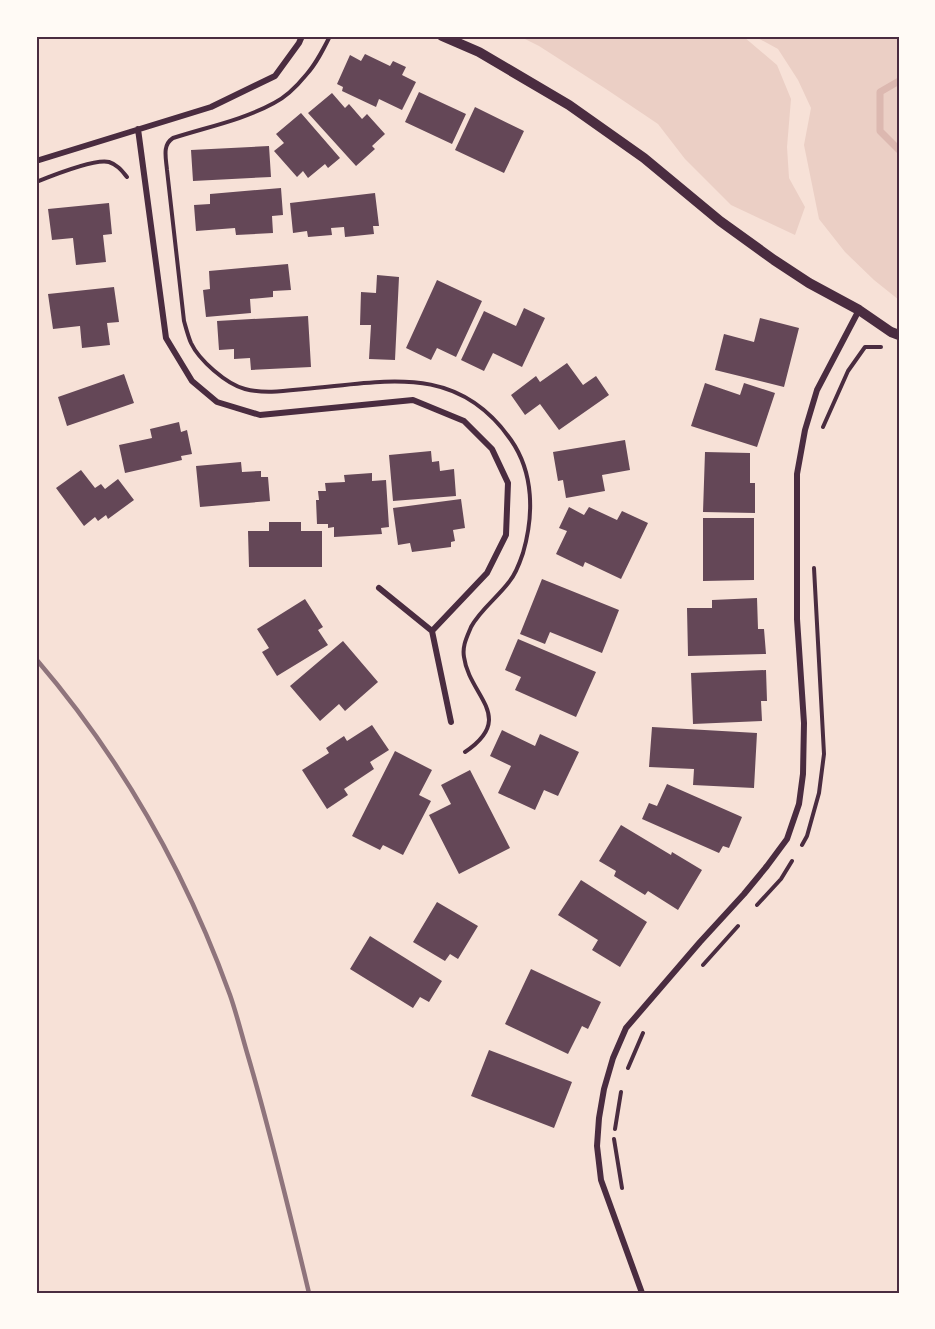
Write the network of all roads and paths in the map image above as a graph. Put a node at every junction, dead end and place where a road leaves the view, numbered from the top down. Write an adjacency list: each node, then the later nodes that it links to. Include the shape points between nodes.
1 (302, 36): 4 (street, via 275,76 211,107)
2 (330, 36): 16 (path, via 306,75 276,103 168,141 166,170 184,321 191,343 206,362 244,389 270,392 386,382 428,383 476,403 501,426 518,451 530,497 529,528 511,580 474,622 465,641 464,657 470,677 489,715 487,730)
3 (442, 36): 8 (street, via 479,52 568,105 644,158 774,260)
4 (138, 129): 5 (street); 14 (street, via 166,338 192,381 217,402 260,414 412,400 464,421 492,449 508,483 506,535 487,573)
5 (36, 161)
6 (127, 177): 7 (path, via 115,164 106,161)
7 (36, 182)
8 (859, 310): 9 (street); 24 (street, via 817,390 797,474 797,619 804,723 799,804 787,839 767,866 626,1028 604,1089 597,1146 601,1180)
9 (899, 335)
10 (884, 347): 11 (path, via 865,347 849,371)
11 (821, 432)
12 (814, 563): 17 (path, via 824,754 819,793 807,837 781,879)
13 (379, 588): 14 (street)
14 (432, 631): 15 (street)
15 (451, 722)
16 (465, 752)
17 (757, 905)
18 (741, 923): 19 (path)
19 (701, 967)
20 (645, 1029): 21 (path)
21 (623, 1077)
22 (622, 1088): 23 (path, via 614,1138)
23 (622, 1191)
24 (642, 1293)

